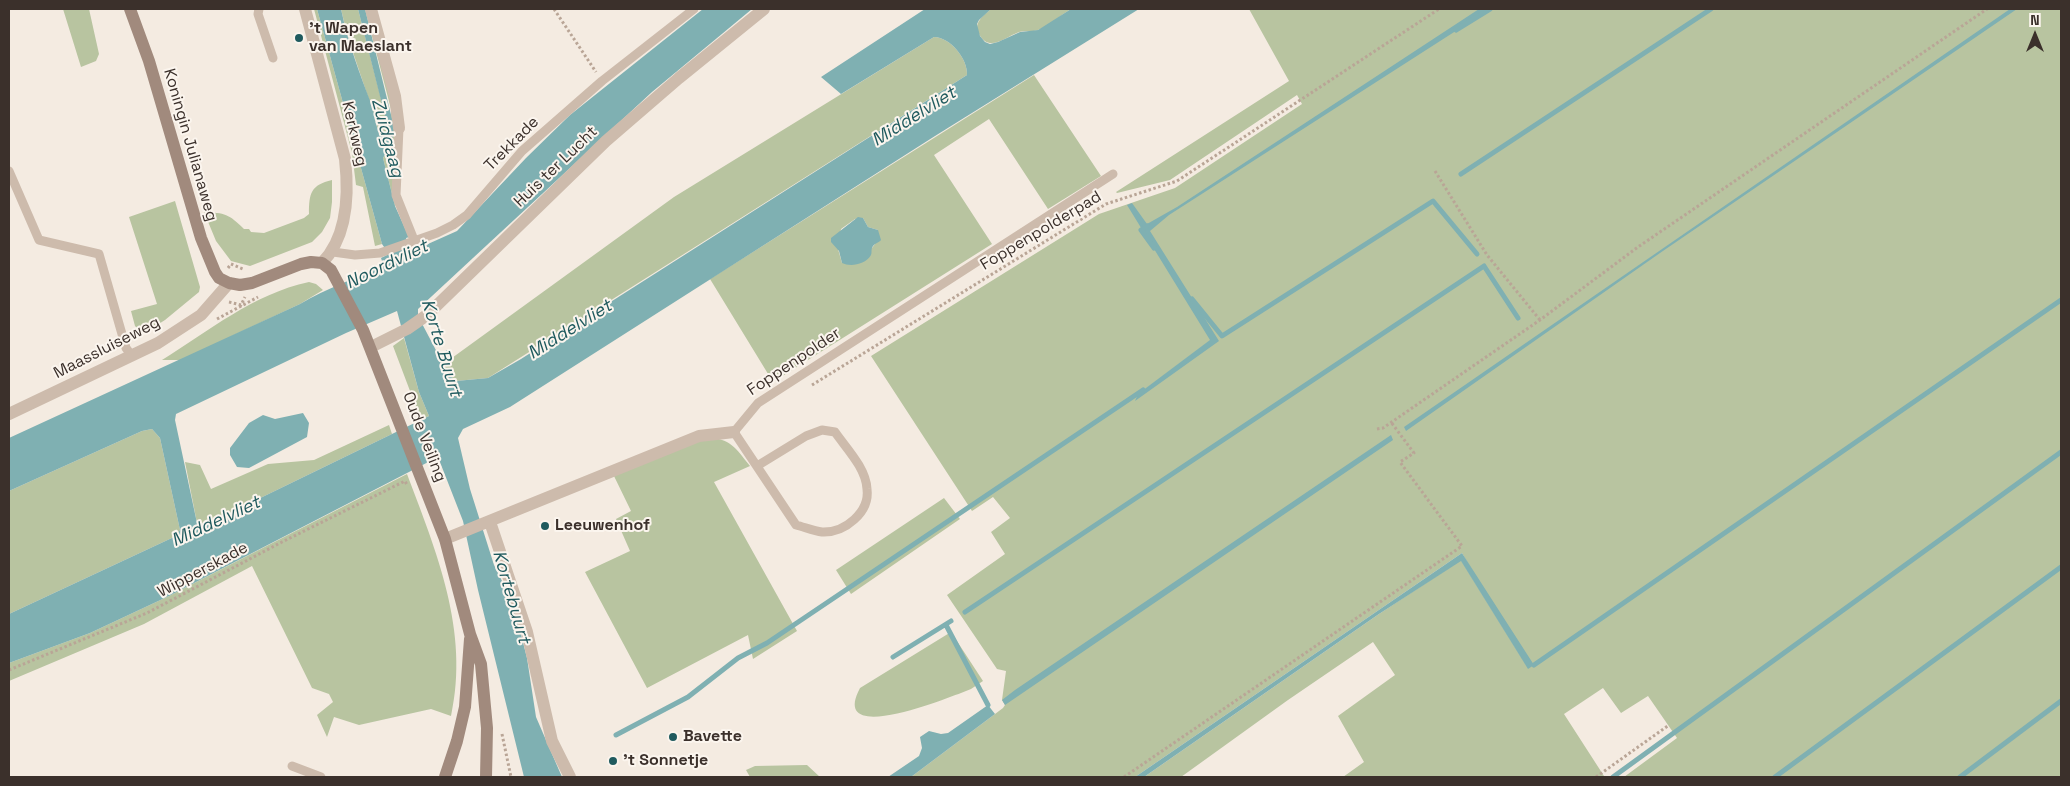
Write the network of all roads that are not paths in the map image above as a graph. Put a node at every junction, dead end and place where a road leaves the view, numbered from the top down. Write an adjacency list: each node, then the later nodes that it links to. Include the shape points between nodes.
1 (130, 9): 14 (main road, Koningin Julianaweg, via 149,61 201,238 215,272)
2 (259, 9): 7 (lane)
3 (305, 9): 12 (street, Kerkweg, via 345,159 346,210)
4 (371, 9): 8 (street, via 395,96)
5 (694, 9): 11 (lane, Trekkade, via 602,81 522,151 467,215 437,233)
6 (764, 9): 15 (street, Huis ter Lucht, via 606,141 427,314 407,329)
7 (273, 58)
8 (399, 128): 11 (lane, via 396,195)
9 (9, 171): 16 (lane, via 39,240 99,254 126,348)
10 (1113, 174): 18 (lane, Foppenpolder, via 758,404)
11 (411, 241): 12 (lane, Trekkade, via 380,253 355,255)
12 (333, 252): 13 (street, Kerkweg)
13 (322, 263): 14 (main road, via 301,264 252,283); 15 (main road, Oude Veiling, via 331,270)
14 (229, 284): 16 (street, Maassluiseweg, via 201,314 158,344)
15 (371, 347): 21 (main road, Oude Veiling)
16 (132, 356): 17 (street, Maassluiseweg)
17 (9, 414)
18 (734, 432): 19 (lane); 20 (street, via 699,436)
19 (757, 466): 19 (lane, via 796,524 823,532 843,528 863,511 868,489 862,472 835,432 822,430 806,436)
20 (488, 523): 21 (street); 27 (street, via 528,632 552,742)
21 (445, 539): 22 (main road, Oude Veiling)
22 (470, 634): 25 (main road, Oude Veiling, via 464,707); 26 (main road, Oude Veiling, via 481,664 484,687)
23 (292, 766): 24 (lane)
24 (321, 777)
25 (445, 777)
26 (486, 777)
27 (570, 777)

